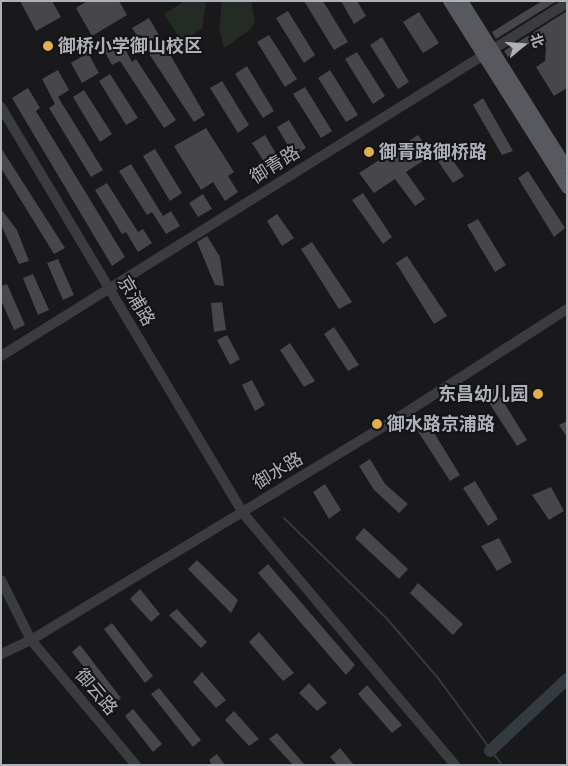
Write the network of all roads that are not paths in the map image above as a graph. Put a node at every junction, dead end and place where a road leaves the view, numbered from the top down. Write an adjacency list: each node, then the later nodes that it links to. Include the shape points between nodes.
1 (448, 1): 4 (main road)
2 (462, 1): 4 (main road)
3 (567, 3): 4 (street, 御青路)
4 (488, 54): 6 (main road); 7 (main road); 8 (street, 御青路)
5 (1, 108): 8 (street, 京浦路)
6 (567, 168)
7 (567, 188)
8 (109, 288): 10 (street, 御青路); 11 (street, 京浦路)
9 (567, 309): 11 (street, 御水路, via 400,417)
10 (1, 356)
11 (242, 512): 13 (street, 御水路); 16 (street, 京浦路)
12 (1, 580): 13 (street, 御云路)
13 (31, 640): 14 (street, 御水路); 15 (street, 御云路)
14 (1, 654)
15 (136, 765)
16 (455, 765)

